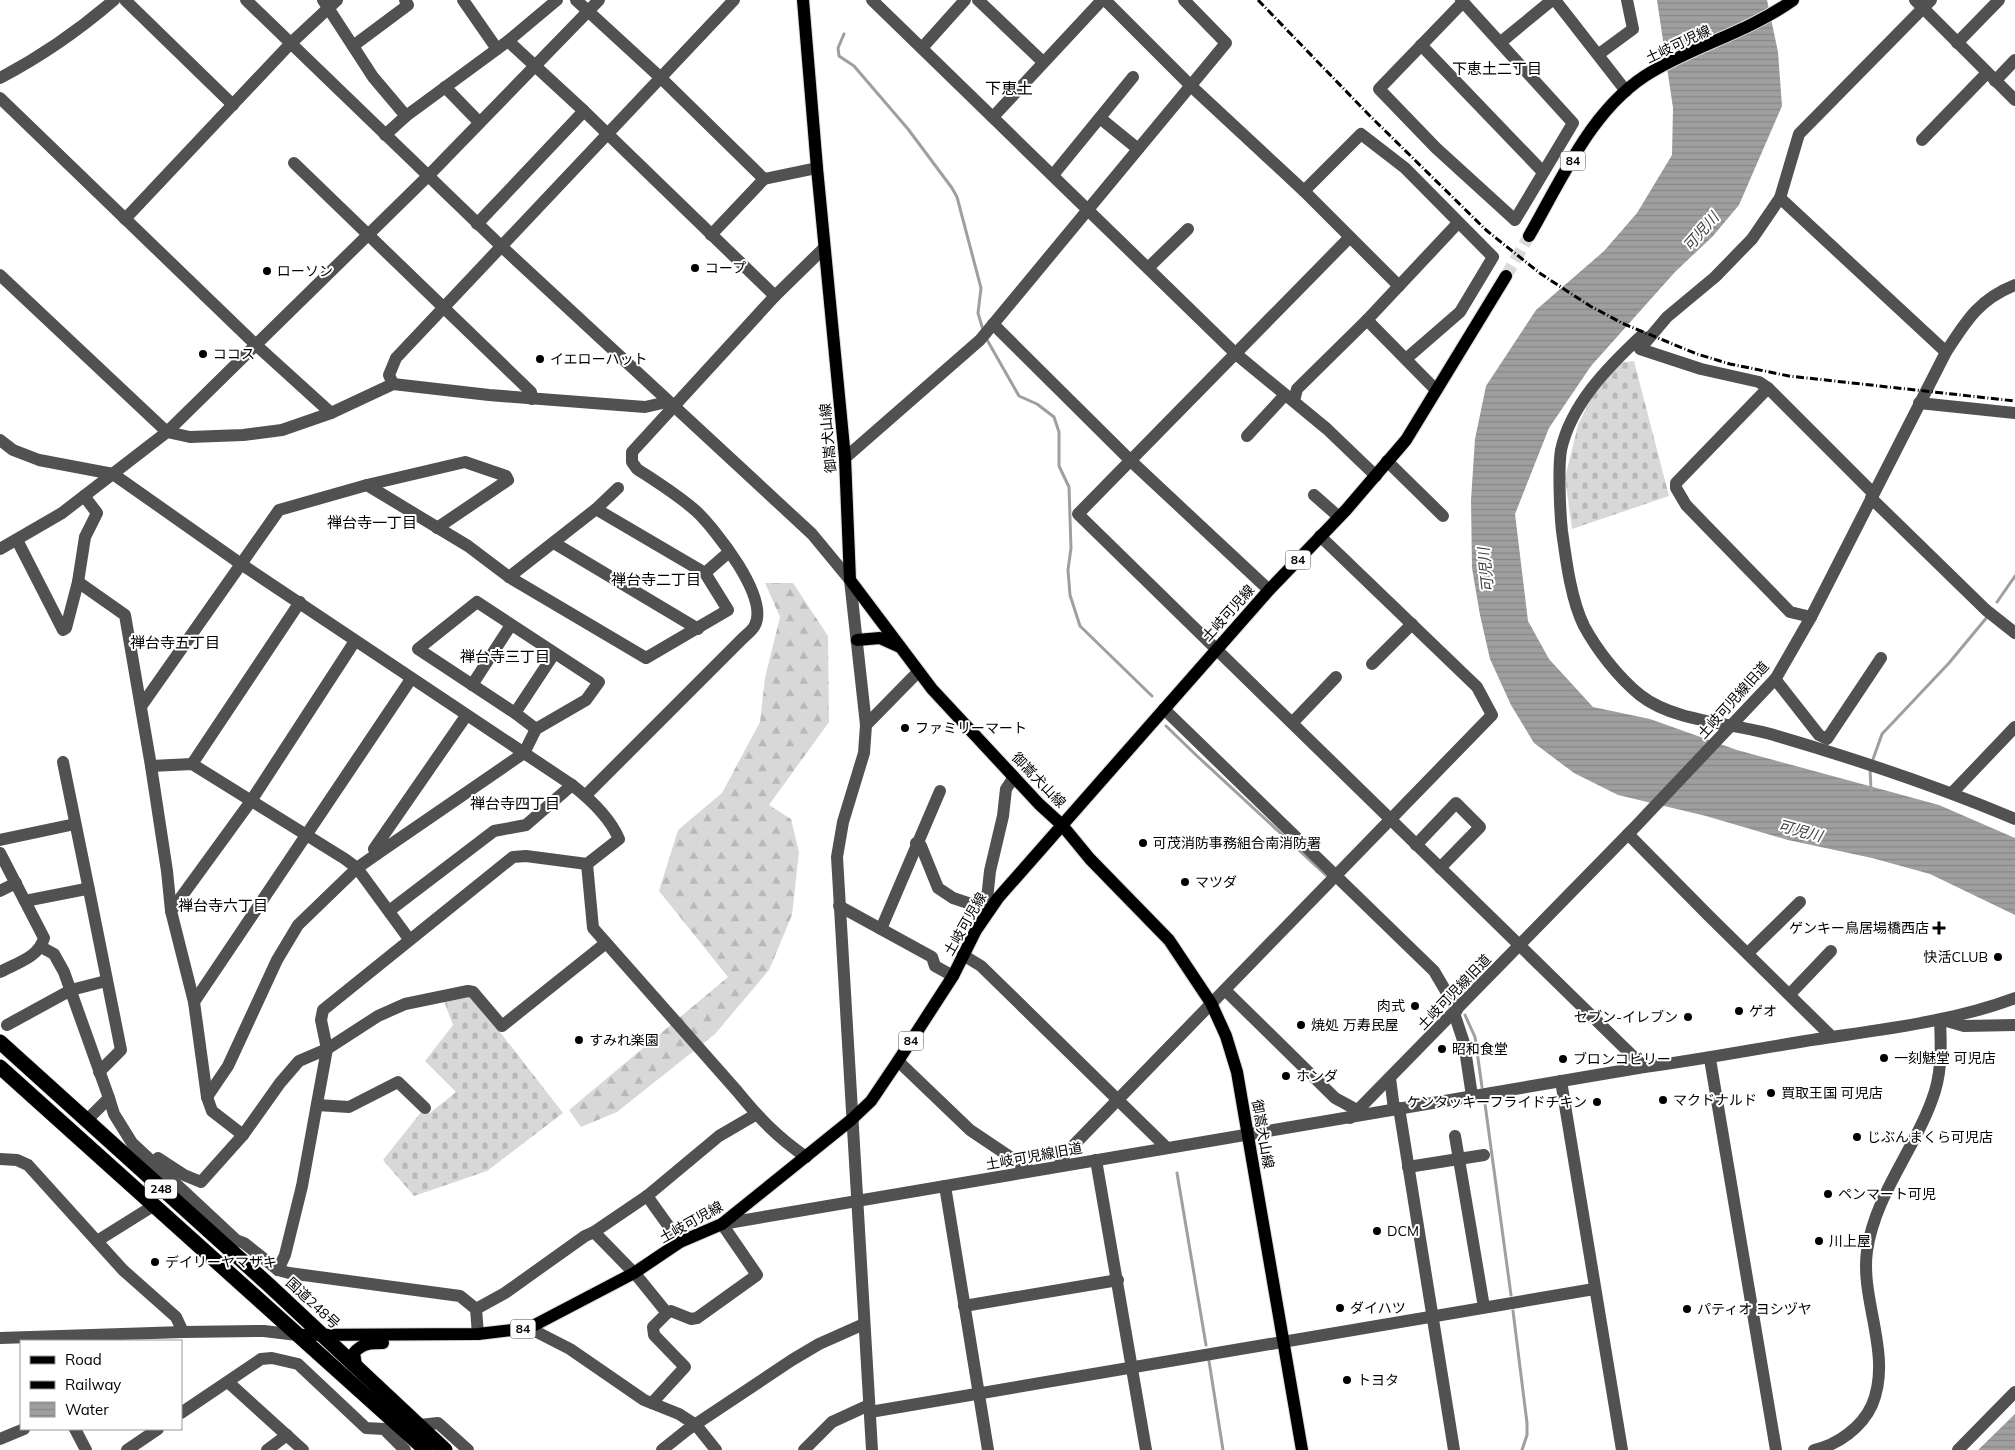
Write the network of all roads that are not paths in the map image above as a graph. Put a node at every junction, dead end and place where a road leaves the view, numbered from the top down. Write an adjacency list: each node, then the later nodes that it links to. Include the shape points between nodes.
1 (114, 0): 38 (street, via 80,29)
2 (125, 0): 45 (street)
3 (246, 0): 26 (street)
4 (405, 0): 29 (street, via 408,4)
5 (463, 0): 31 (street)
6 (557, 0): 24 (street)
7 (576, 0): 23 (street)
8 (599, 0): 23 (street)
9 (734, 0): 39 (street)
10 (803, 0): 56 (main road, 御嵩犬山線)
11 (872, 0): 30 (street)
12 (965, 0): 30 (street)
13 (978, 0): 34 (street)
14 (1103, 0): 34 (street); 40 (street)
15 (1184, 0): 40 (street, via 1226,43)
16 (1554, 0): 25 (street); 32 (street)
17 (1627, 0): 32 (street, via 1633,29)
18 (1793, 0): 42 (main road, 土岐可児線 / 84, via 1751,26 1654,70)
19 (1999, 0): 27 (street)
20 (1462, 1): 25 (street); 28 (street)
21 (329, 2): 26 (street); 29 (street)
22 (1922, 3): 27 (street); 62 (street, via 1799,134)
23 (588, 11): 35 (street); 39 (street)
24 (508, 41): 31 (street); 35 (street)
25 (1501, 42): 57 (street, via 1573,123)
26 (291, 43): 45 (street); 51 (street)
27 (1957, 44): 37 (street)
28 (1421, 45): 57 (street); 57 (street, via 1379,89 1436,148 1515,220)
29 (352, 46): 47 (street)
30 (922, 48): 48 (street)
31 (497, 49): 41 (street)
32 (1599, 54): 42 (street)
33 (2015, 60): 37 (street)
34 (1043, 62): 48 (street)
35 (534, 66): 46 (street); 50 (street)
36 (1133, 77): 49 (street)
37 (1991, 77): 44 (street); 53 (street)
38 (0, 78)
39 (662, 79): 52 (street); 60 (street)
40 (1191, 86): 54 (street); 61 (street)
41 (445, 87): 47 (street); 50 (street)
42 (1626, 91): 70 (main road, 土岐可児線 / 84, via 1590,131)
43 (0, 98): 64 (street)
44 (2015, 100)
45 (233, 105): 64 (street)
46 (584, 111): 52 (street); 66 (street)
47 (406, 116): 51 (street)
48 (993, 117): 58 (street)
49 (1100, 118): 54 (street); 58 (street)
50 (479, 122): 59 (street)
51 (385, 135): 59 (street)
52 (608, 135): 69 (street); 72 (street)
53 (1922, 140)
54 (1138, 149): 63 (street)
55 (294, 163): 68 (street)
56 (817, 168): 60 (street); 73 (main road, 御嵩犬山線)
57 (1543, 172)
58 (1053, 175): 63 (street)
59 (428, 176): 66 (street); 68 (street)
60 (764, 179): 69 (street)
61 (1304, 191): 65 (street, via 1361,134 1405,168); 71 (street)
62 (1780, 198): 85 (street); 89 (street, via 1746,245 1715,277 1667,317 1640,349 1701,369 1759,382)
63 (1088, 209): 74 (street); 82 (street)
64 (125, 219): 84 (street)
65 (1458, 223): 78 (street); 87 (street, via 1493,258 1460,312)
66 (478, 224): 72 (street)
67 (1188, 229): 74 (street)
68 (368, 235): 80 (street); 84 (street)
69 (711, 235): 79 (street)
70 (1529, 236)
71 (1349, 238): 78 (street); 86 (street)
72 (501, 246): 80 (street); 94 (street)
73 (824, 248): 79 (street); 100 (main road, 御嵩犬山線)
74 (1148, 268): 86 (street)
75 (0, 275): 97 (street)
76 (1506, 276): 90 (main road, 土岐可児線 / 84)
77 (2015, 285): 85 (street, 土岐可児線旧道, via 1991,296 1970,314)
78 (1399, 286): 81 (street)
79 (775, 296): 94 (street)
80 (444, 308): 88 (street, via 396,358 389,374); 92 (street, via 531,392)
81 (1367, 320): 87 (street); 91 (street)
82 (993, 324): 100 (street, via 980,340); 102 (street)
83 (1641, 336): 148 (street, via 1591,387 1569,428 1561,451 1561,520 1567,570 1584,625 1610,664 1640,695 1664,709)
84 (256, 345): 95 (street); 97 (street)
85 (1946, 352): 93 (street, 土岐可児線旧道)
86 (1236, 354): 91 (street); 102 (street)
87 (1407, 358): 90 (street)
88 (393, 384): 92 (street); 95 (street)
89 (1768, 388): 108 (street); 126 (street, via 1676,483 1676,488 1686,505 1790,612)
90 (1436, 390): 101 (main road, 土岐可児線 / 84, via 1406,440)
91 (1289, 398): 98 (street); 104 (street)
92 (532, 399): 94 (street, via 645,407)
93 (1919, 403): 96 (street); 108 (street, 土岐可児線旧道)
94 (670, 404): 118 (street, via 632,452 632,462 698,513); 122 (street, via 812,534)
95 (330, 413): 97 (street, via 282,430 243,435 190,437)
96 (2015, 413)
97 (167, 432): 103 (street)
98 (1247, 436)
99 (0, 440): 103 (street, via 13,450 39,460)
100 (845, 458): 122 (main road, 御嵩犬山線)
101 (1387, 461): 104 (main road, 土岐可児線 / 84); 111 (street)
102 (1132, 462): 124 (street); 134 (street, via 1078,514)
103 (113, 474): 109 (street); 119 (street)
104 (1376, 476): 112 (main road, 土岐可児線 / 84)
105 (367, 485): 113 (street); 113 (street, via 465,462 506,476 508,480); 119 (street, via 280,510)
106 (618, 488): 110 (street)
107 (1314, 495): 112 (street)
108 (1872, 495): 126 (street, 土岐可児線旧道); 130 (street, via 1986,610)
109 (84, 496): 115 (street); 123 (street, via 97,513 85,537)
110 (596, 509): 116 (street); 120 (street)
111 (1443, 516)
112 (1339, 517): 114 (main road, 土岐可児線 / 84)
113 (437, 528): 121 (street, via 468,546)
114 (1320, 536): 124 (main road, 土岐可児線 / 84); 127 (street)
115 (17, 540): 117 (street); 123 (street, via 63,630)
116 (554, 543): 121 (street); 129 (street)
117 (0, 549)
118 (729, 552): 120 (street); 160 (street, via 756,598 758,612 755,625)
119 (241, 564): 125 (street); 143 (street)
120 (705, 573): 129 (street, via 728,610)
121 (509, 577): 129 (street, via 646,658)
122 (850, 580): 132 (street); 133 (main road, 御嵩犬山線)
123 (78, 582): 143 (street, via 126,615)
124 (1269, 590): 134 (main road, 土岐可児線 / 84)
125 (300, 602): 131 (street); 154 (street)
126 (1811, 617): 141 (street, 土岐可児線旧道)
127 (1412, 624): 137 (street); 163 (street, via 1477,687 1492,715)
128 (511, 625): 135 (street); 142 (street); 142 (street, via 476,602 418,649)
129 (698, 629)
130 (2015, 632)
131 (355, 640): 140 (street); 161 (street)
132 (857, 640): 133 (main road, via 880,638); 149 (street)
133 (900, 647): 138 (main road, 御嵩犬山線)
134 (1216, 650): 144 (main road, 土岐可児線 / 84); 147 (street)
135 (554, 654): 145 (street); 151 (street, via 599,682 586,700)
136 (1881, 658): 141 (street, via 1826,739 1819,735)
137 (1372, 664)
138 (918, 672): 149 (street); 156 (main road, 御嵩犬山線)
139 (1336, 677): 147 (street)
140 (411, 679): 146 (street); 167 (street)
141 (1775, 679): 148 (street, 土岐可児線旧道)
142 (472, 685): 145 (street)
143 (142, 705): 155 (street)
144 (1164, 709): 165 (main road, 土岐可児線 / 84); 176 (street)
145 (515, 713): 151 (street)
146 (466, 716): 152 (street); 172 (street, via 374,849)
147 (1292, 722): 163 (street)
148 (1732, 724): 159 (street); 166 (street, 土岐可児線旧道)
149 (866, 725): 182 (street, via 864,753 843,822 837,857)
150 (2015, 727): 159 (street)
151 (536, 729): 152 (street)
152 (524, 753): 157 (street); 172 (street)
153 (63, 762): 164 (street)
154 (192, 764): 155 (street); 161 (street)
155 (152, 766): 184 (street)
156 (1014, 777): 165 (main road, 御嵩犬山線); 183 (street, via 1006,789 990,871)
157 (572, 785): 160 (street); 185 (street, via 526,825 494,831)
158 (940, 791): 169 (street)
159 (1952, 792): 162 (street)
160 (586, 795): 173 (street, via 615,829 619,839)
161 (251, 801): 167 (street); 184 (street)
162 (2015, 819)
163 (1391, 820): 170 (street); 176 (street)
164 (75, 824): 168 (street); 178 (street)
165 (1062, 825): 183 (main road, 土岐可児線 / 84); 202 (main road, 御嵩犬山線, via 1090,859 1169,940)
166 (1631, 830): 189 (street, 土岐可児線旧道); 192 (street)
167 (306, 834): 174 (street); 201 (street)
168 (0, 840)
169 (916, 843): 183 (street, via 921,846 938,888 953,898); 186 (street)
170 (1416, 845): 175 (street); 175 (street, via 1456,803 1480,827)
171 (0, 853): 177 (street)
172 (377, 854): 174 (street)
173 (587, 864): 187 (street, via 513,857); 188 (street, via 593,928)
174 (357, 868): 185 (street); 218 (street, via 298,924 276,960 228,1066)
175 (1440, 868): 189 (street)
176 (1336, 876): 198 (street); 203 (street, via 1434,971)
177 (16, 883): 179 (street); 180 (street)
178 (89, 890): 180 (street); 196 (street)
179 (0, 891)
180 (25, 901): 190 (street, via 44,938)
181 (1800, 902): 192 (street)
182 (839, 906): 186 (street); 226 (street)
183 (989, 910): 193 (main road, 土岐可児線 / 84)
184 (171, 911): 201 (street)
185 (388, 911): 187 (street)
186 (881, 929): 195 (street, via 932,957 935,966)
187 (410, 939): 209 (street, via 323,1010 321,1020)
188 (606, 943): 209 (street, via 502,1026 473,992 468,991 404,1004 378,1016); 225 (street)
189 (1520, 944): 203 (street, 土岐可児線旧道); 213 (street)
190 (41, 948): 194 (street); 197 (street, via 54,954)
191 (1831, 951): 199 (street)
192 (1748, 953): 199 (street)
193 (964, 955): 195 (main road, 土岐可児線 / 84); 220 (street, via 981,966)
194 (0, 972)
195 (953, 976): 211 (main road, 土岐可児線 / 84)
196 (106, 981): 197 (street); 214 (street, via 121,1050)
197 (71, 990): 205 (street); 214 (street)
198 (1225, 990): 202 (street); 224 (street)
199 (1790, 994): 207 (street)
200 (2015, 998): 204 (street, 土岐可児線旧道)
201 (194, 1002): 218 (street)
202 (1211, 1003): 220 (street); 229 (main road, 御嵩犬山線, via 1237,1072)
203 (1456, 1012): 215 (street, 土岐可児線旧道); 217 (street)
204 (1940, 1020): 206 (street, via 1964,1026); 207 (street, 土岐可児線旧道); 300 (street, via 1940,1064 1935,1090 1925,1118 1876,1218 1867,1252 1878,1348 1876,1390 1859,1425 1826,1447)
205 (7, 1025)
206 (2015, 1025)
207 (1832, 1037): 210 (street, 土岐可児線旧道)
208 (0, 1042): 227 (highway, 国道248号 / 248)
209 (327, 1049): 221 (street); 228 (street, via 299,1062)
210 (1710, 1059): 213 (street, 土岐可児線旧道); 299 (street)
211 (898, 1061): 226 (main road, 土岐可児線 / 84, via 871,1101); 240 (street, via 970,1130)
212 (0, 1067): 244 (highway, 248)
213 (1644, 1067): 216 (street, 土岐可児線旧道)
214 (100, 1072): 219 (street)
215 (1390, 1078): 223 (street); 224 (street, 土岐可児線旧道)
216 (1561, 1081): 217 (street, 土岐可児線旧道); 252 (street)
217 (1472, 1096): 223 (street, 土岐可児線旧道)
218 (207, 1097): 228 (street, via 212,1110)
219 (109, 1098): 227 (street); 237 (street, via 122,1130)
220 (1118, 1100): 231 (street); 238 (street, via 1065,1154)
221 (317, 1105): 222 (street, via 349,1107 398,1082); 249 (street, via 302,1186 285,1255)
222 (425, 1108)
223 (1397, 1108): 224 (street, 土岐可児線旧道); 239 (street)
224 (1354, 1114): 229 (street, 土岐可児線旧道)
225 (755, 1115): 233 (street); 242 (street, via 719,1136)
226 (851, 1120): 233 (main road, 土岐可児線 / 84); 243 (street)
227 (86, 1121): 263 (highway, 国道248号 / 248)
228 (242, 1135): 237 (street, via 201,1182 158,1158)
229 (1248, 1135): 231 (street, 土岐可児線旧道); 266 (main road, 御嵩犬山線)
230 (1455, 1136): 235 (street)
231 (1167, 1148): 236 (street, 土岐可児線旧道)
232 (1484, 1155): 235 (street)
233 (806, 1157): 245 (main road, 土岐可児線 / 84)
234 (0, 1159): 247 (street, via 17,1160 28,1165)
235 (1459, 1159): 239 (street); 254 (street)
236 (1096, 1160): 238 (street, 土岐可児線旧道); 251 (street)
237 (153, 1164): 249 (street, via 236,1240)
238 (1059, 1166): 240 (street, 土岐可児線旧道)
239 (1408, 1167): 257 (street)
240 (1031, 1171): 241 (street, 土岐可児線旧道)
241 (945, 1186): 243 (street, 土岐可児線旧道); 253 (street)
242 (647, 1196): 246 (street); 248 (street)
243 (856, 1200): 245 (street, 土岐可児線旧道); 258 (street)
244 (153, 1206): 247 (street); 262 (highway, 248)
245 (722, 1224): 248 (main road, 土岐可児線 / 84); 256 (street, via 757,1275 697,1318 691,1320 671,1311)
246 (594, 1232): 250 (street); 255 (street)
247 (98, 1241): 261 (street, via 123,1270 176,1317)
248 (680, 1242): 250 (main road, 土岐可児線 / 84)
249 (278, 1270): 255 (street, via 311,1278 448,1293 469,1301)
250 (634, 1273): 256 (street); 259 (main road, 土岐可児線 / 84)
251 (1118, 1280): 253 (street); 268 (street)
252 (1594, 1289): 254 (street); 298 (street)
253 (964, 1306): 270 (street)
254 (1484, 1308): 257 (street)
255 (476, 1309): 260 (street)
256 (667, 1313): 272 (street, via 653,1327 654,1335 685,1367)
257 (1433, 1316): 266 (street); 297 (street)
258 (864, 1324): 273 (street); 276 (street, via 819,1344)
259 (529, 1328): 260 (main road, 土岐可児線 / 84); 272 (street, via 570,1349)
260 (478, 1334): 264 (main road, 土岐可児線 / 84)
261 (174, 1335): 262 (street, via 264,1331); 265 (street)
262 (297, 1335): 263 (main road, 土岐可児線 / 84); 282 (highway, 248)
263 (323, 1335): 264 (main road, 土岐可児線 / 84); 267 (highway, 国道248号 / 248)
264 (422, 1336): 267 (main road, via 407,1342 369,1343 359,1347 354,1353)
265 (0, 1338)
266 (1284, 1342): 268 (street); 296 (main road, 御嵩犬山線)
267 (356, 1365): 275 (highway, 国道248号 / 248)
268 (1131, 1368): 270 (street); 295 (street)
269 (228, 1382): 274 (street); 280 (street); 282 (street, via 261,1359 298,1364 366,1428 384,1430)
270 (978, 1392): 273 (street); 294 (street)
271 (2015, 1392): 301 (street)
272 (652, 1403): 276 (street)
273 (870, 1409): 292 (street, via 832,1422); 293 (street)
274 (182, 1412)
275 (420, 1424): 288 (highway, 国道248号 / 248); 289 (street, via 438,1423)
276 (696, 1425): 290 (street); 291 (street)
277 (22, 1430): 281 (street)
278 (76, 1430): 283 (street)
279 (157, 1430): 284 (street)
280 (287, 1435): 285 (street); 286 (street)
281 (0, 1440)
282 (399, 1443): 287 (highway, 248)
283 (86, 1450)
284 (127, 1450)
285 (267, 1450)
286 (303, 1450)
287 (426, 1450)
288 (445, 1450)
289 (468, 1450)
290 (662, 1450)
291 (716, 1450)
292 (804, 1450)
293 (872, 1450)
294 (988, 1450)
295 (1146, 1450)
296 (1302, 1450)
297 (1454, 1450)
298 (1622, 1450)
299 (1776, 1450)
300 (1814, 1450)
301 (1958, 1450)

